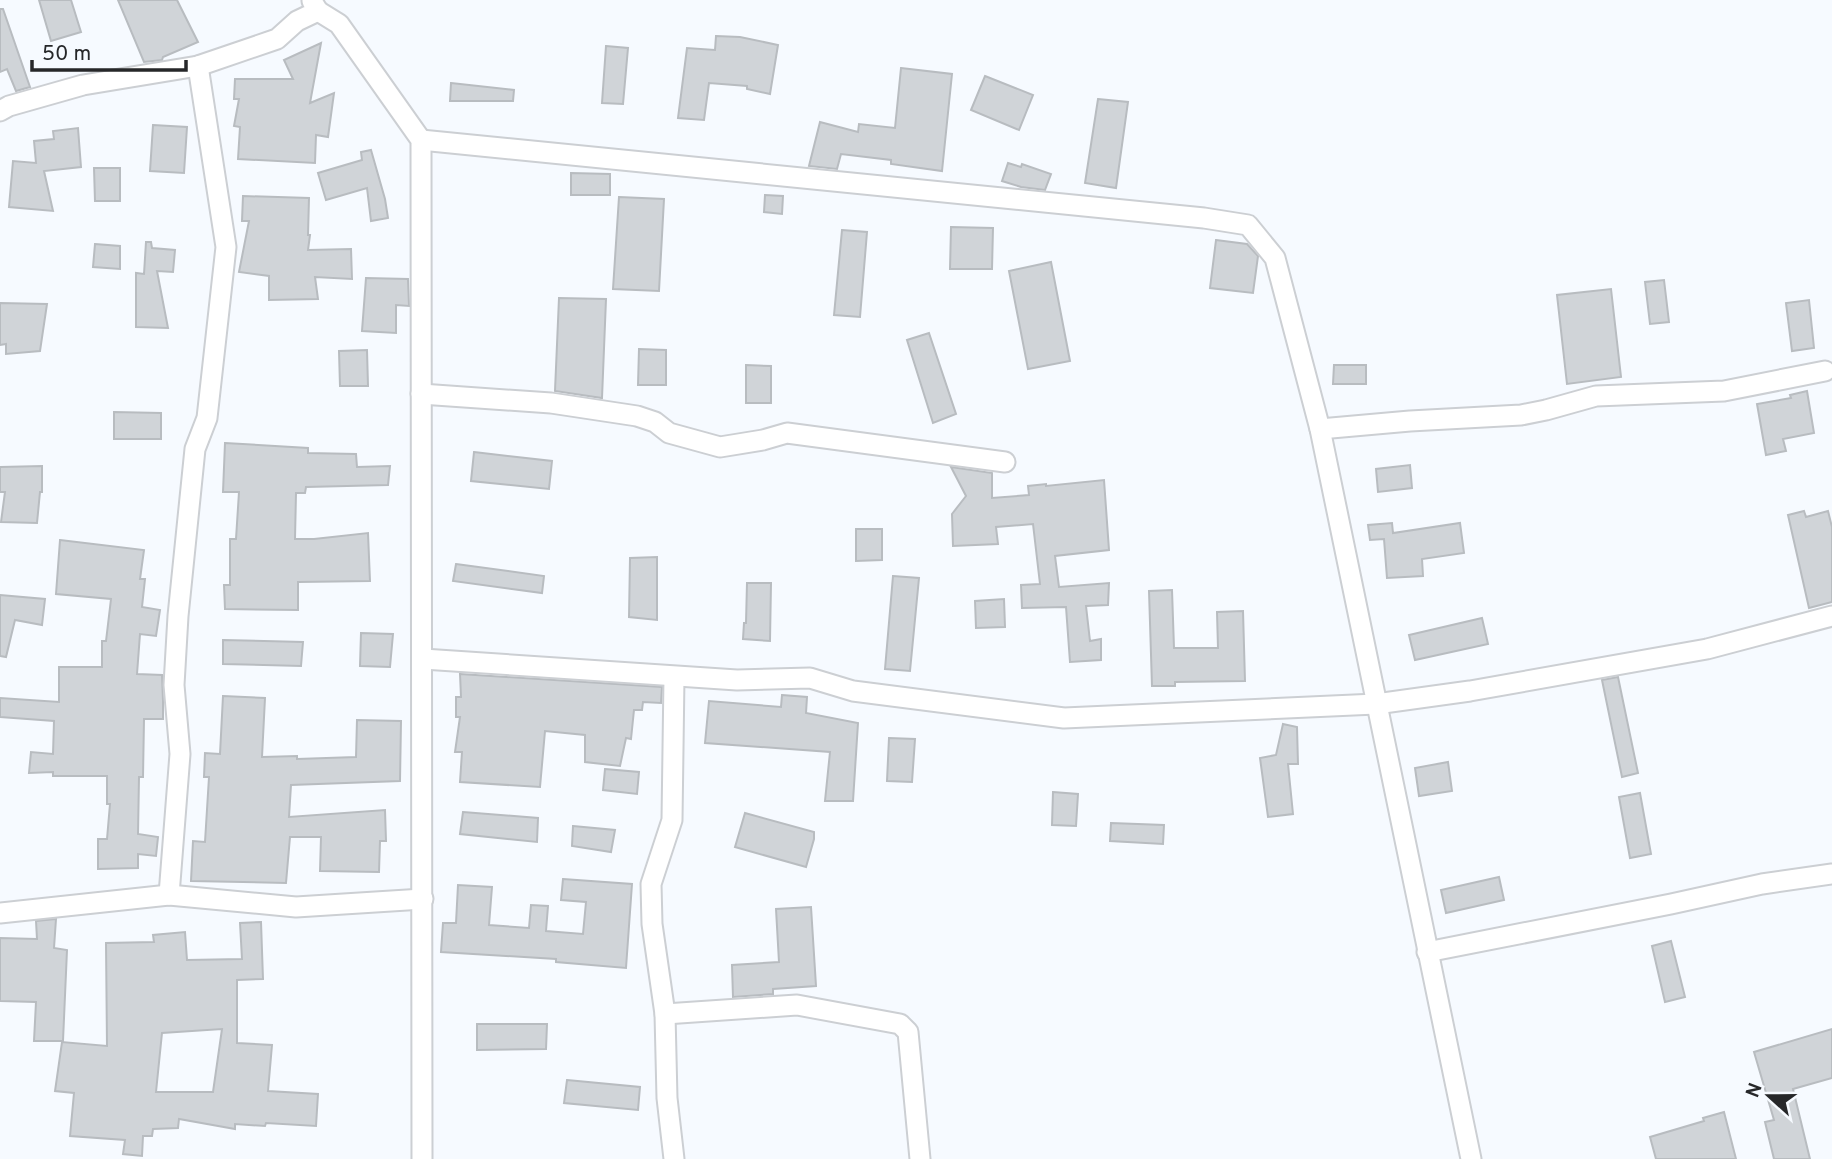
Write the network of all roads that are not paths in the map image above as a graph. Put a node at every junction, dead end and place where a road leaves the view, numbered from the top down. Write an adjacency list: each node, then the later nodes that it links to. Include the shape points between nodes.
1 (314, 6): 2 (street, via 277,38); 4 (street, via 339,24)
2 (198, 66): 3 (street, via 83,85); 14 (street, via 226,247 207,418 195,449 178,616 174,685 180,754)
3 (0, 111)
4 (421, 140): 6 (street); 7 (street, via 1248,225 1275,258)
5 (1825, 371): 7 (street, via 1724,391 1596,397 1521,415)
6 (421, 394): 8 (street, via 551,403 637,416 669,433 720,447 787,433); 10 (street)
7 (1320, 429): 12 (street)
8 (1005, 462)
9 (1832, 616): 12 (street, via 1707,649)
10 (423, 659): 11 (street); 15 (street)
11 (674, 677): 12 (street, via 810,678 853,691 1064,718); 18 (street, via 672,820 651,884)
12 (1376, 704): 17 (street)
13 (1832, 874): 17 (street)
14 (169, 895): 15 (street, via 296,907); 16 (street)
15 (423, 899): 19 (street)
16 (0, 913)
17 (1427, 952): 22 (street)
18 (665, 1014): 20 (street); 21 (street, via 797,1005 900,1024 908,1032)
19 (421, 1159)
20 (674, 1159)
21 (920, 1159)
22 (1471, 1159)

